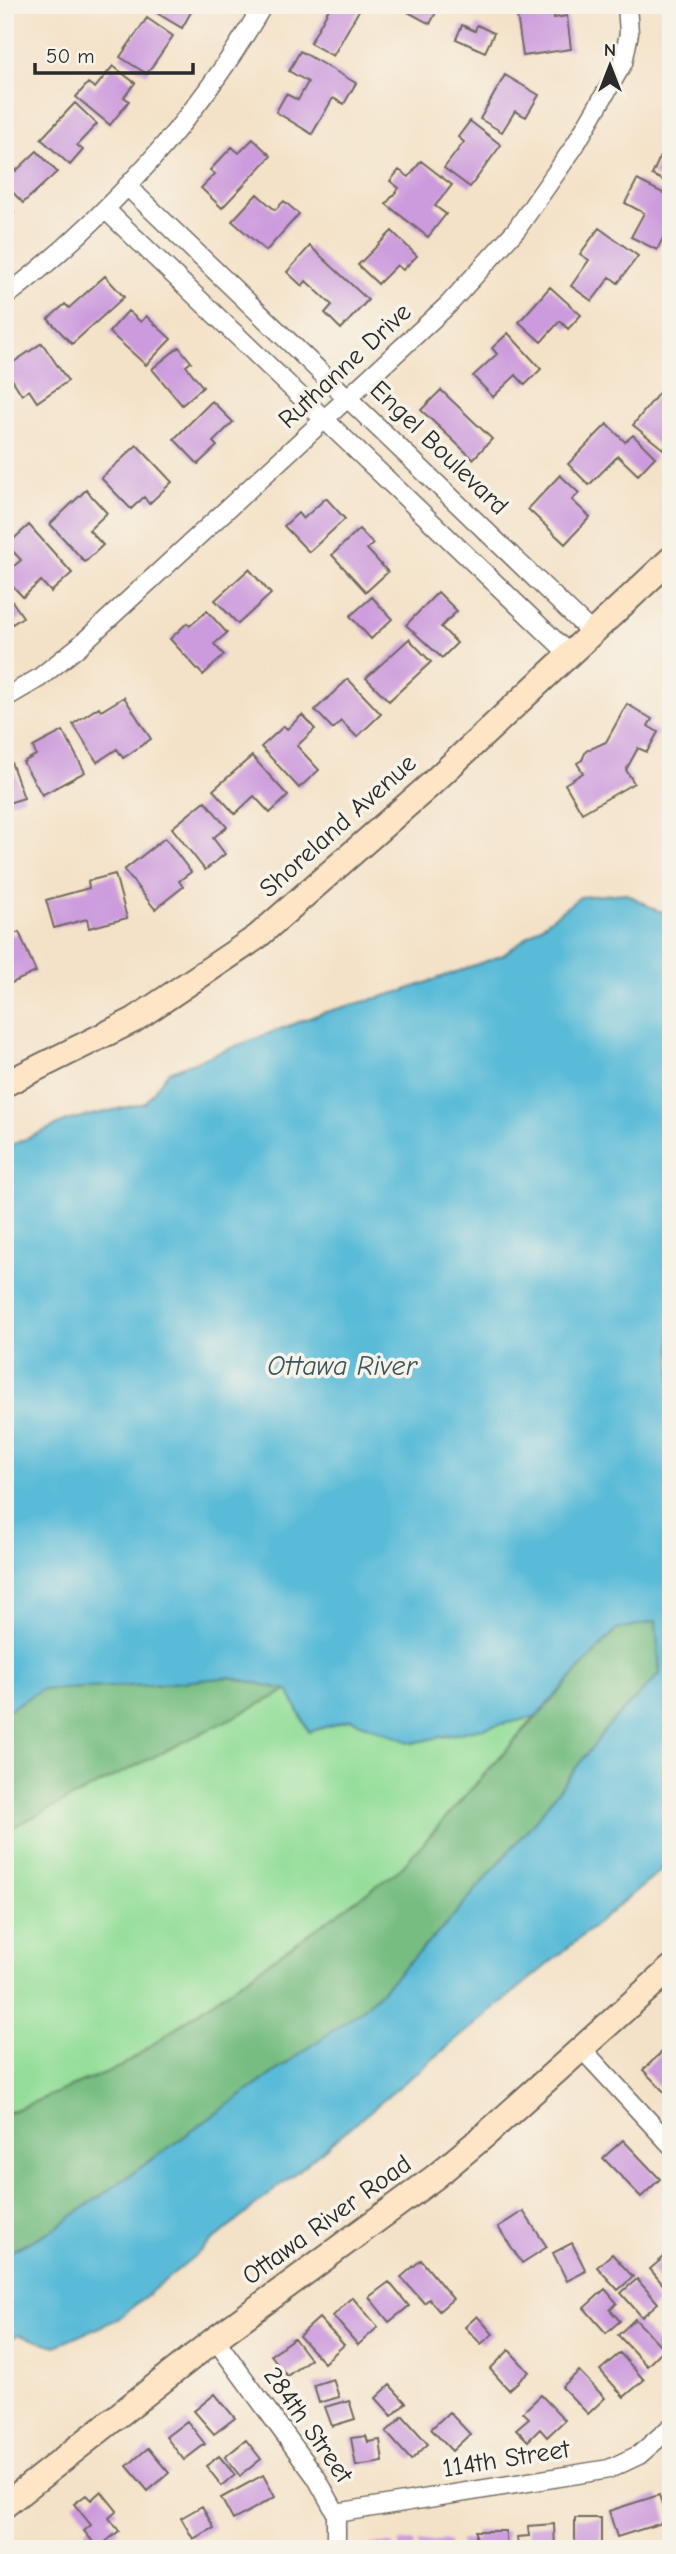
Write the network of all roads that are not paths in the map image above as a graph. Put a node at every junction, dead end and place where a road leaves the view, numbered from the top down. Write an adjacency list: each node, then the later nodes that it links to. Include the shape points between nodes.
1 (263, 5): 3 (street, via 210,86)
2 (626, 5): 6 (street, Ruthanne Drive, via 629,33 623,63 545,191 449,305)
3 (127, 186): 4 (street); 6 (street, Engel Boulevard)
4 (105, 209): 5 (street); 7 (street)
5 (5, 297)
6 (349, 398): 7 (street, Ruthanne Drive); 9 (street, Engel Boulevard)
7 (325, 420): 10 (street); 11 (street, Ruthanne Drive, via 78,647)
8 (671, 559): 9 (street, Shoreland Avenue)
9 (592, 633): 10 (street, Shoreland Avenue)
10 (570, 655): 12 (street, Shoreland Avenue, via 257,937 134,1020)
11 (5, 698)
12 (5, 1084)
13 (671, 1968): 14 (street, Ottawa River Road)
14 (582, 2049): 15 (street); 16 (street, Ottawa River Road, via 435,2177)
15 (671, 2145)
16 (215, 2339): 18 (street, Ottawa River Road); 19 (street, 284th Street, via 316,2477)
17 (671, 2427): 19 (street, 114th Street, via 639,2455 609,2469)
18 (5, 2505)
19 (336, 2513): 20 (street, 284th Street)
20 (337, 2549)

